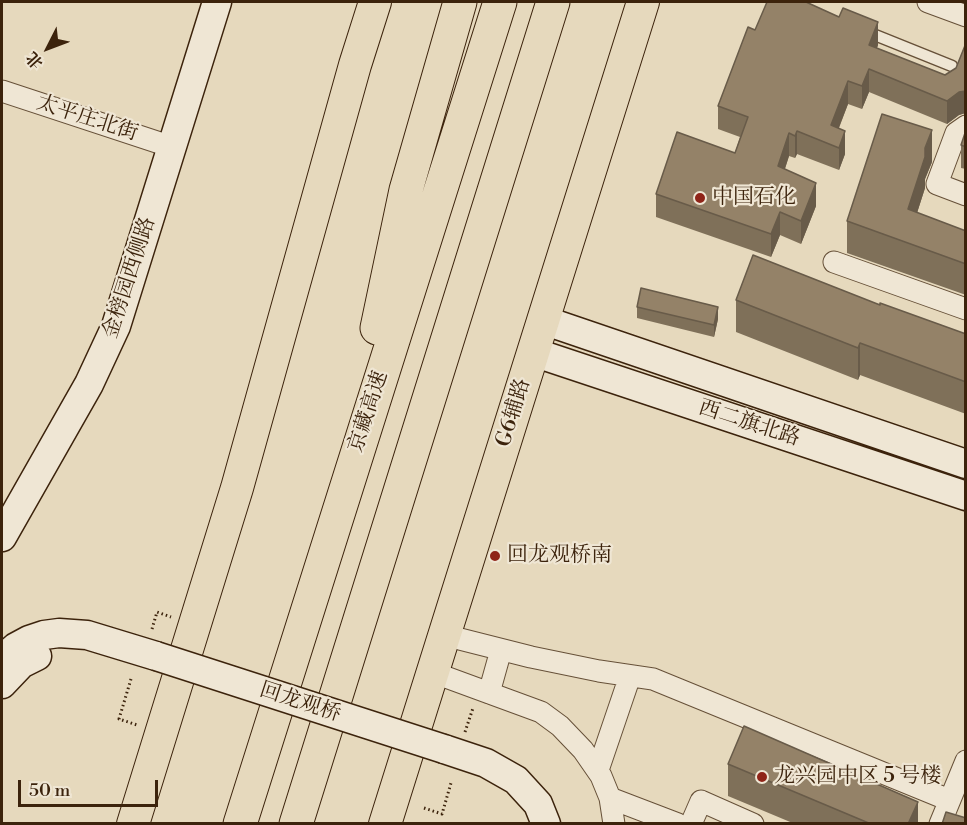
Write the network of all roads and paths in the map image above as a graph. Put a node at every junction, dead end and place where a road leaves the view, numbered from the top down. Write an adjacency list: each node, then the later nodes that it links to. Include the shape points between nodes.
1 (217, 2): 15 (main road, 金榜园西侧路)
2 (375, 2): 43 (main road, via 237,488)
3 (460, 2): 23 (highway, via 406,190)
4 (500, 2): 23 (highway, 京藏高速)
5 (553, 2): 12 (highway)
6 (568, 2): 12 (highway)
7 (643, 2): 19 (main road, G6辅路)
8 (928, 2): 9 (street)
9 (966, 16)
10 (856, 27): 11 (lane)
11 (952, 66)
12 (530, 76): 45 (highway)
13 (2, 91): 15 (street, 太平庄北街)
14 (966, 126): 16 (street, via 957,133 937,184)
15 (172, 147): 24 (main road, 金榜园西侧路, via 103,356)
16 (966, 195)
17 (834, 262): 18 (street)
18 (966, 309)
19 (543, 320): 20 (main road, G6辅路); 21 (main road, 西二旗北路)
20 (533, 352): 22 (main road, 西二旗北路); 26 (main road, G6辅路)
21 (966, 464)
22 (966, 496)
23 (339, 507): 44 (highway, 京藏高速)
24 (2, 537)
25 (171, 617): 29 (path, via 157,612)
26 (444, 635): 27 (street); 30 (main road, G6辅路)
27 (501, 650): 31 (street); 33 (street)
28 (2, 659): 29 (main road, via 29,640 59,633 87,635)
29 (147, 660): 32 (main road, via 64,648 21,664); 35 (path, via 119,719); 36 (main road, 回龙观桥)
30 (432, 672): 33 (street); 46 (main road, G6辅路)
31 (630, 676): 38 (street); 40 (street, via 653,679)
32 (2, 684)
33 (489, 693): 38 (street, via 541,712 560,726)
34 (473, 708): 36 (path)
35 (137, 725)
36 (449, 758): 41 (path, via 442,814); 47 (main road, via 503,789); 48 (main road, via 486,763 516,780 538,804)
37 (966, 761): 40 (street)
38 (598, 771): 39 (street)
39 (610, 798): 42 (street); 49 (street)
40 (949, 800): 52 (street)
41 (424, 808)
42 (614, 822)
43 (133, 824)
44 (240, 824)
45 (296, 824)
46 (385, 824)
47 (529, 824)
48 (546, 824)
49 (678, 824)
50 (691, 824): 51 (street, via 701,801)
51 (753, 824)
52 (940, 824)

